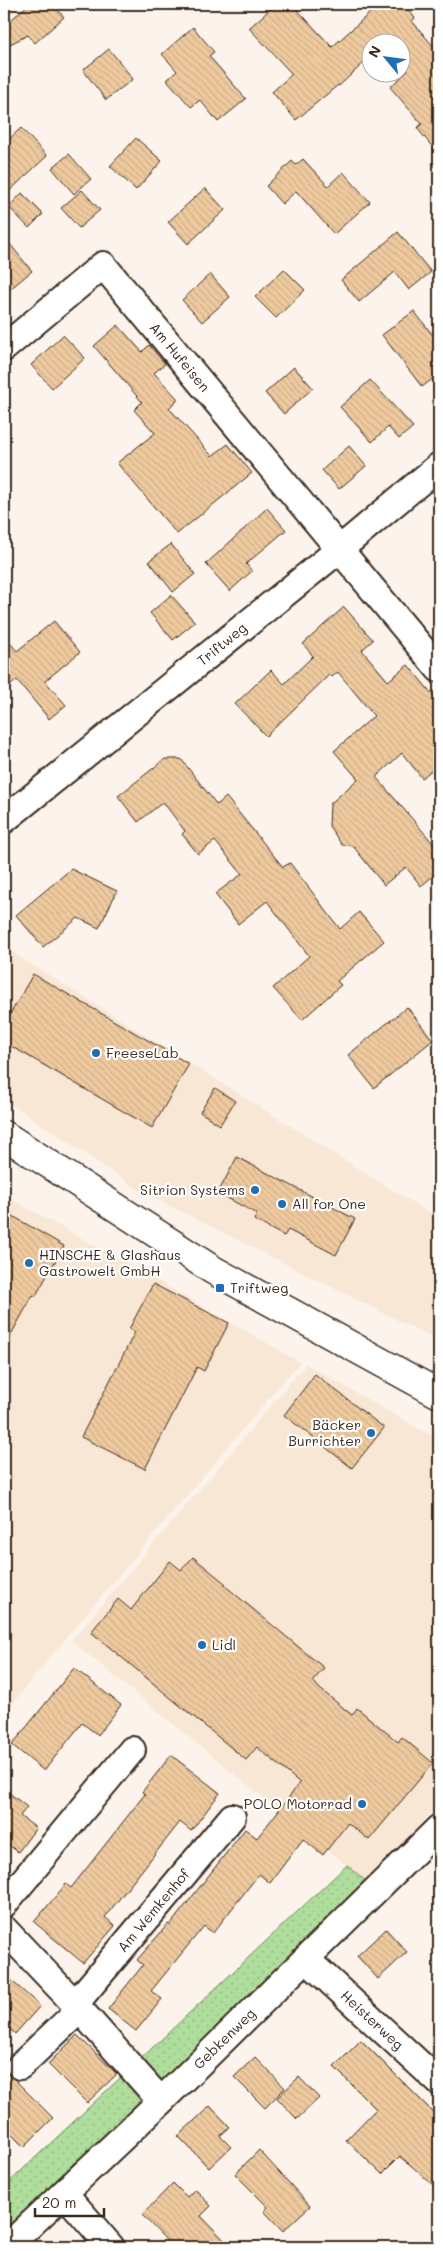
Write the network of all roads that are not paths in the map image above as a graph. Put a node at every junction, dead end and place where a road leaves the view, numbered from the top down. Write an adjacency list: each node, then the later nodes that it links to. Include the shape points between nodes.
1 (4, 348): 3 (street, Am Hufeisen, via 103,265)
2 (439, 466): 3 (street, Triftweg)
3 (340, 549): 4 (street); 5 (street, Triftweg)
4 (439, 669)
5 (8, 808)
6 (4, 1135): 7 (street, via 213,1270)
7 (439, 1394)
8 (132, 1750): 11 (street)
9 (232, 1817): 14 (street, Am Wemkenhof)
10 (439, 1828): 13 (street, Gebkenweg)
11 (4, 1904)
12 (4, 1929): 14 (street)
13 (306, 1959): 16 (street, Heisterweg); 17 (street, Gebkenweg)
14 (78, 2006): 15 (street, Am Wemkenhof); 17 (street)
15 (20, 2066)
16 (439, 2082)
17 (161, 2101): 18 (street, Gebkenweg)
18 (64, 2193): 19 (street, Gebkenweg); 20 (street)
19 (7, 2247)
20 (111, 2247)

